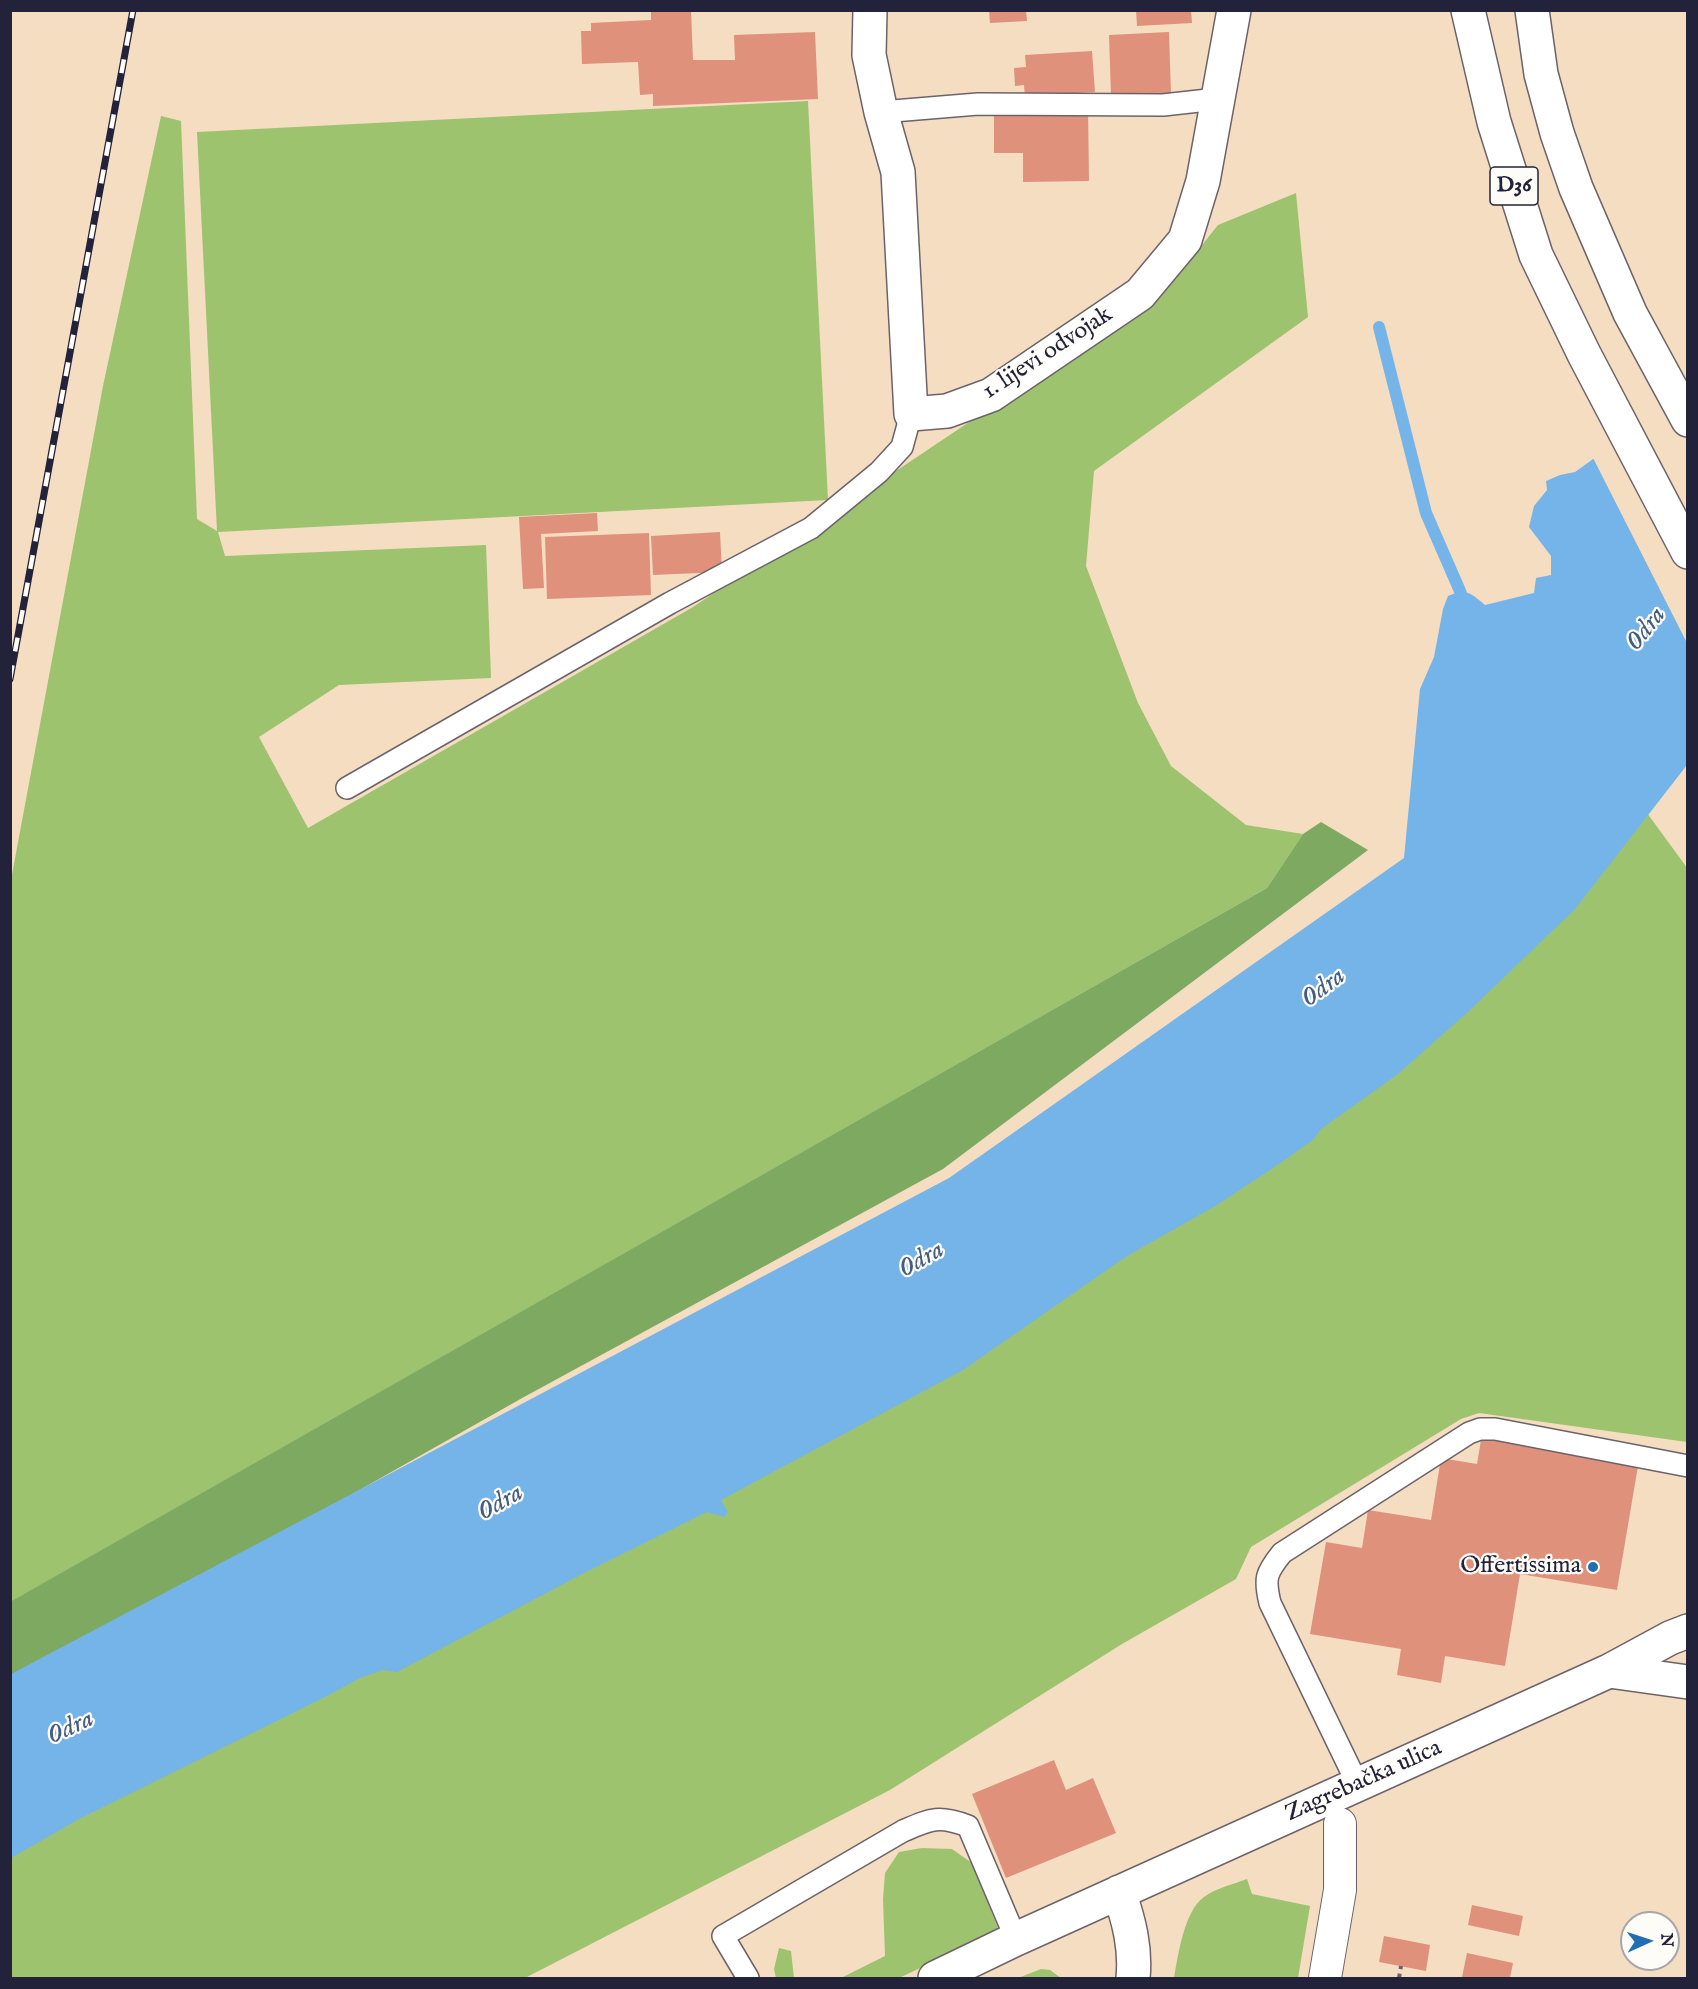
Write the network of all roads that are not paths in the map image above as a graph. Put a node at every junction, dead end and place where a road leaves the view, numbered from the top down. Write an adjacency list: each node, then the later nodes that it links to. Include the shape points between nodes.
1 (870, 10): 6 (street, via 868,56)
2 (1234, 10): 5 (street, 1. lijevi odvojak)
3 (1468, 10): 9 (street, D36, via 1494,122 1536,255)
4 (1532, 10): 8 (street, D36, via 1541,74 1576,188 1630,313)
5 (1217, 99): 6 (lane, via 1163,105 978,104); 7 (street, 1. lijevi odvojak, via 1203,181 1185,240 1140,294 990,395 946,411)
6 (881, 112): 7 (street, via 898,172)
7 (911, 414): 10 (lane, via 902,447 879,472 811,528 670,603)
8 (1688, 420)
9 (1688, 552)
10 (347, 788)
11 (1688, 1466): 15 (lane, via 1480,1429 1282,1553 1272,1564 1265,1582 1270,1603)
12 (1688, 1631): 13 (street, Zagrebačka ulica)
13 (1609, 1671): 14 (street); 15 (street, Zagrebačka ulica)
14 (1688, 1682)
15 (1358, 1785): 17 (street, Zagrebačka ulica)
16 (1340, 1824): 22 (street, via 1340,1890)
17 (1119, 1892): 18 (street, Zagrebačka ulica); 21 (street, via 1135,1959)
18 (1016, 1939): 19 (lane, via 968,1826 933,1818 903,1831 723,1936); 20 (street, Zagrebačka ulica)
19 (748, 1978)
20 (935, 1978)
21 (1133, 1978)
22 (1325, 1978)

